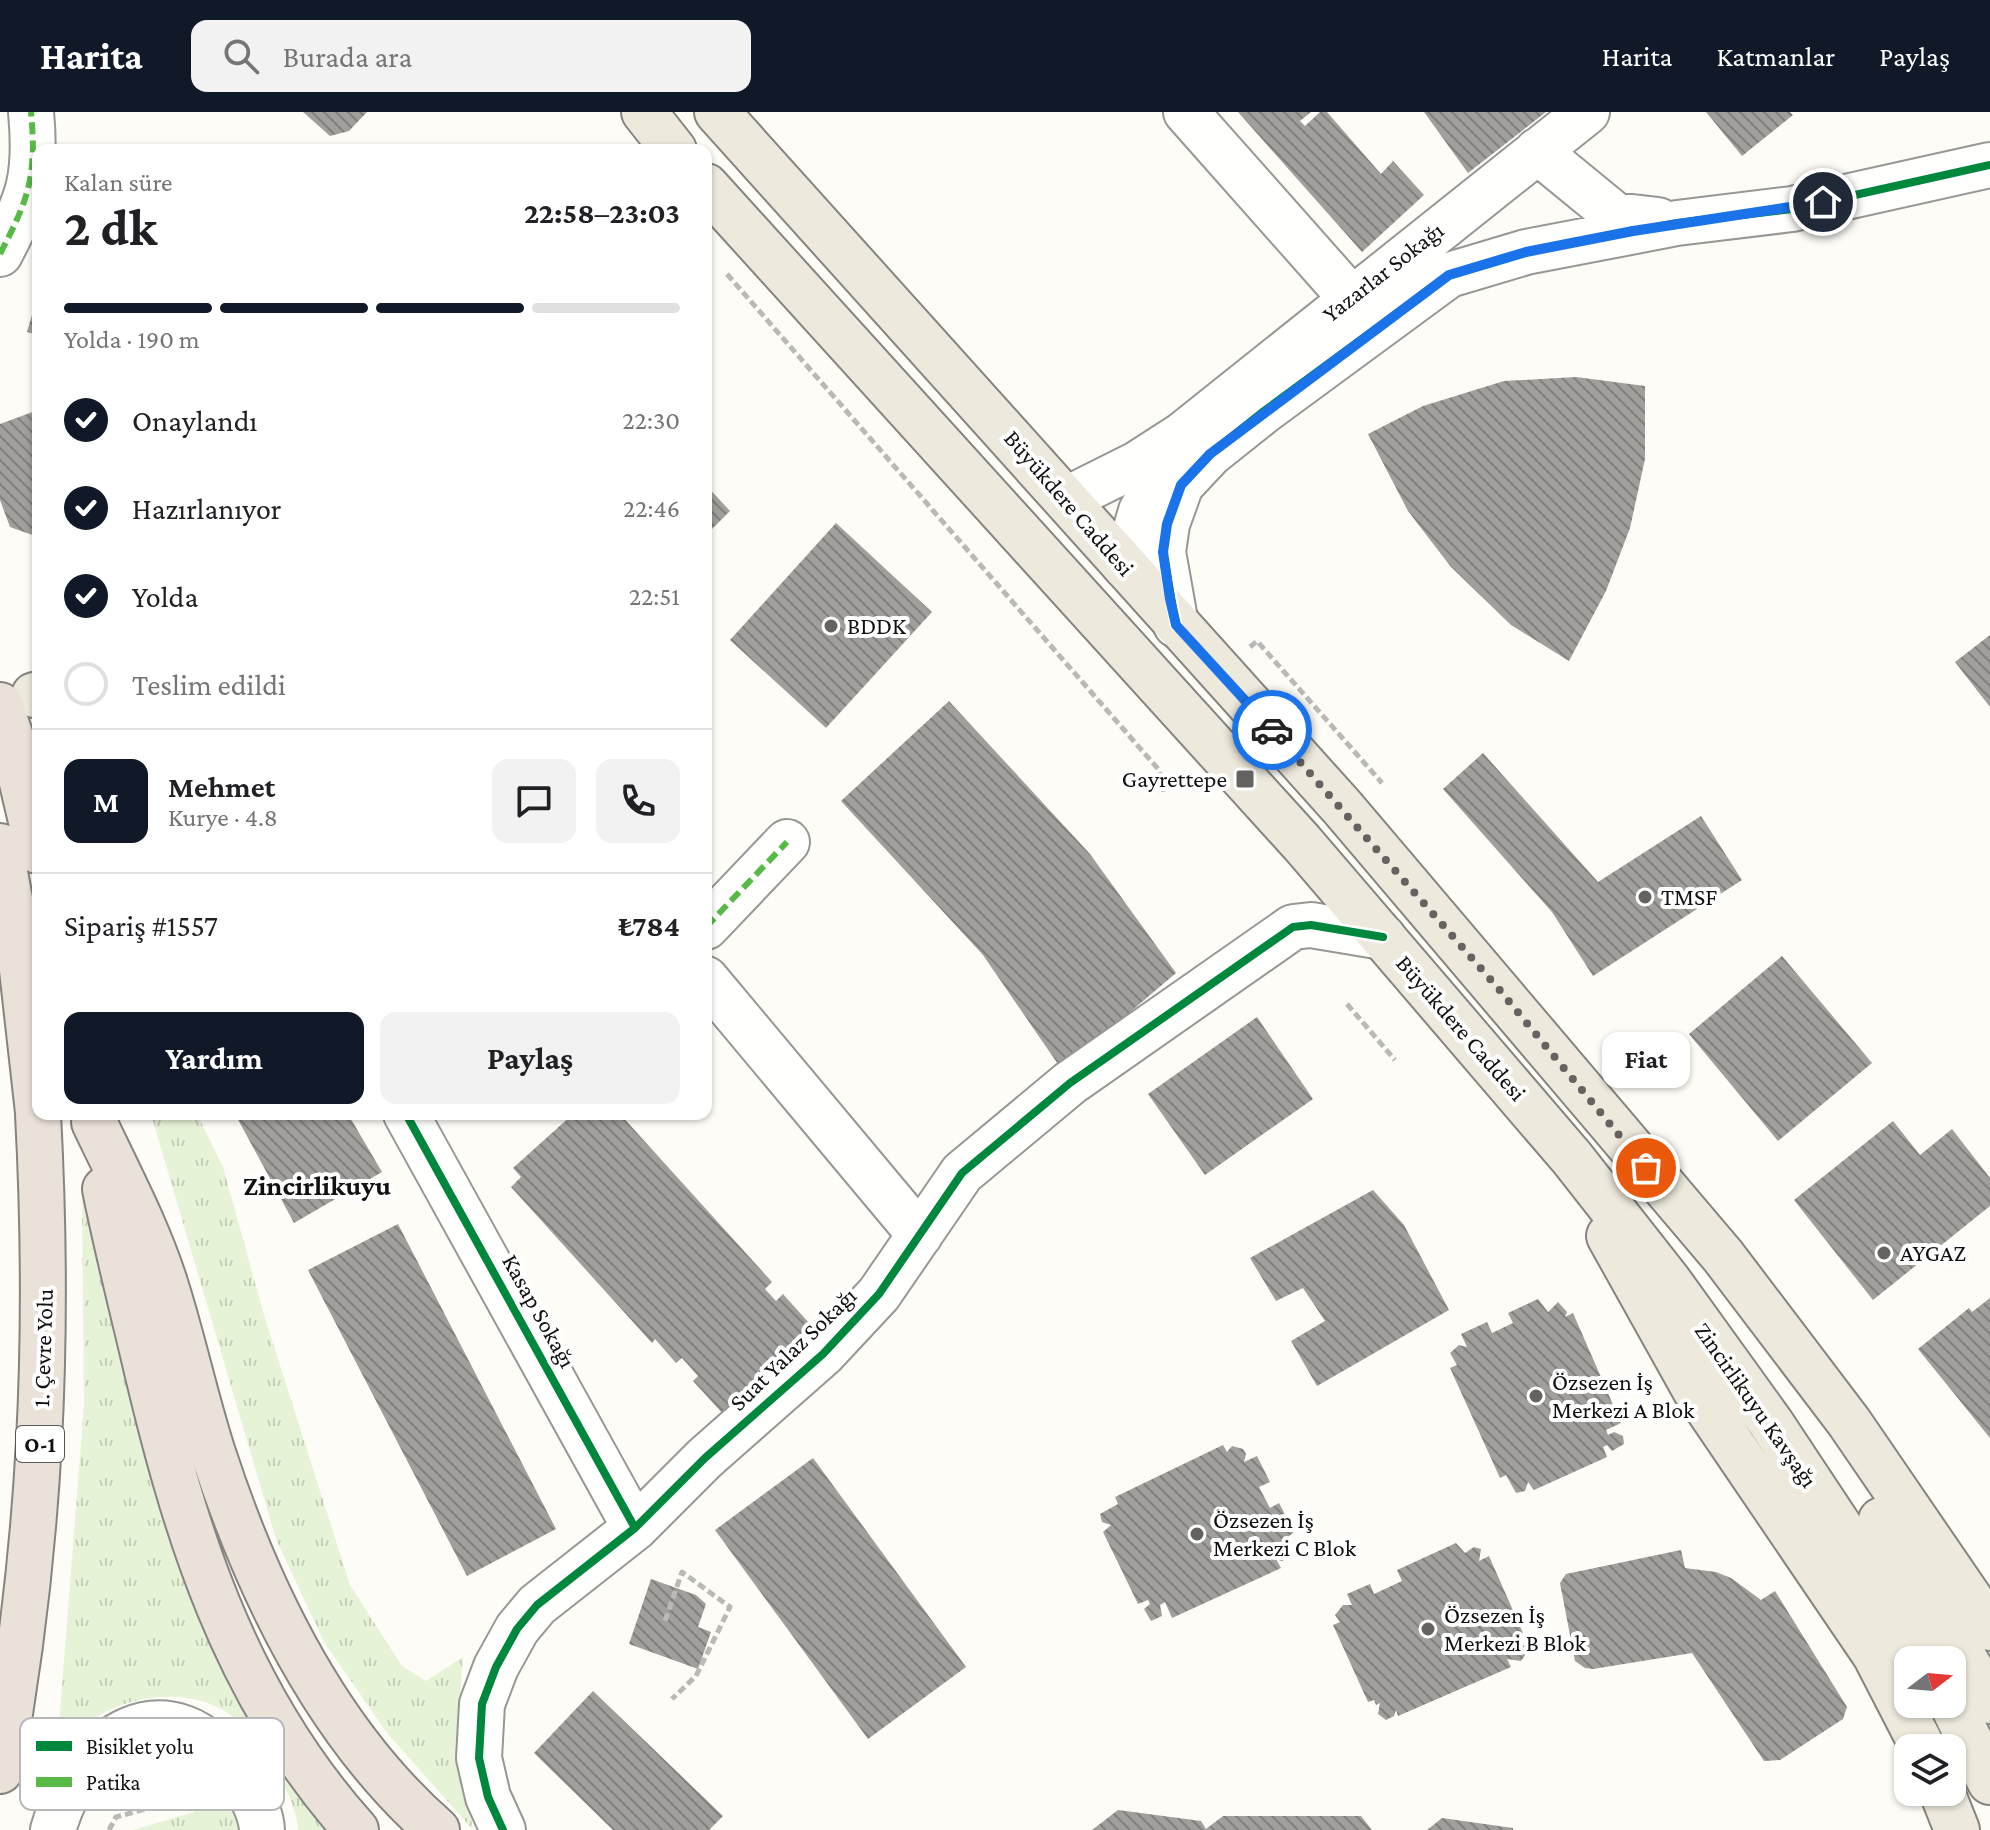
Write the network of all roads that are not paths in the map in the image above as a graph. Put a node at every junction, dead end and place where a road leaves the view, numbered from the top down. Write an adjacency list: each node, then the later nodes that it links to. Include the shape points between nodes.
1 (31, 112): 5 (street)
2 (717, 112): 16 (main road, Büyükdere Caddesi)
3 (1186, 112): 13 (street)
4 (1587, 112): 6 (street, Yazarlar Sokağı)
5 (34, 144)
6 (1537, 151): 10 (street, via 1615,215); 13 (street, Yazarlar Sokağı)
7 (1990, 165): 10 (street, Yazarlar Sokağı, via 1792,209)
8 (32, 173): 12 (street, via 28,198)
9 (712, 198): 11 (main road, Büyükdere Caddesi)
10 (1677, 223): 14 (street, Yazarlar Sokağı, via 1526,252 1449,275)
11 (725, 225): 19 (main road, Büyükdere Caddesi)
12 (0, 254)
13 (1350, 297): 14 (street, Yazarlar Sokağı)
14 (1309, 354): 15 (street, Yazarlar Sokağı); 18 (street, Yazarlar Sokağı, via 1181,485 1163,552)
15 (1182, 435): 16 (street, Yazarlar Sokağı); 17 (street, via 1141,511)
16 (1067, 499): 17 (main road, Büyükdere Caddesi)
17 (1125, 566): 18 (main road, Büyükdere Caddesi); 19 (main road)
18 (1176, 625): 33 (main road, Büyükdere Caddesi, via 1342,807)
19 (1110, 630): 25 (main road, Büyükdere Caddesi)
20 (24, 698): 21 (highway, via 12,740)
21 (32, 825)
22 (787, 842): 24 (street)
23 (0, 846): 27 (highway, 1. Çevre Yolu / O-1, via 20,952)
24 (712, 921)
25 (1383, 937): 32 (main road, Büyükdere Caddesi); 34 (street, Suat Yalaz Sokağı, via 1311,925 1293,927 1268,941 1008,1133 962,1173)
26 (712, 986): 34 (street)
27 (32, 1059)
28 (38, 1120): 43 (highway, 1. Çevre Yolu / O-1, via 45,1269 35,1522 20,1660)
29 (93, 1120): 39 (highway, via 156,1410 208,1587)
30 (94, 1120): 51 (highway, via 156,1259 230,1502 280,1618 351,1736 406,1803)
31 (409, 1120): 35 (street, Kasap Sokağı)
32 (1572, 1158): 37 (main road, Zincirlikuyu Kavşağı, via 1771,1423); 42 (main road, via 1625,1269 1695,1390 1875,1655)
33 (1665, 1190): 36 (main road, via 1767,1310); 38 (main road, via 1731,1308 1910,1562)
34 (920, 1235): 35 (street, Suat Yalaz Sokağı, via 879,1294 823,1354)
35 (635, 1528): 52 (street, Suat Yalaz Sokağı, via 537,1605 496,1667 482,1704 479,1758)
36 (1990, 1628)
37 (1919, 1646)
38 (1990, 1701)
39 (274, 1718)
40 (1959, 1718): 44 (main road)
41 (284, 1733): 50 (highway)
42 (1916, 1734)
43 (0, 1771)
44 (1990, 1782)
45 (1948, 1806): 53 (main road)
46 (62, 1810): 48 (street)
47 (255, 1810): 49 (street)
48 (53, 1830)
49 (262, 1830)
50 (356, 1830)
51 (437, 1830)
52 (503, 1830)
53 (1957, 1830)

